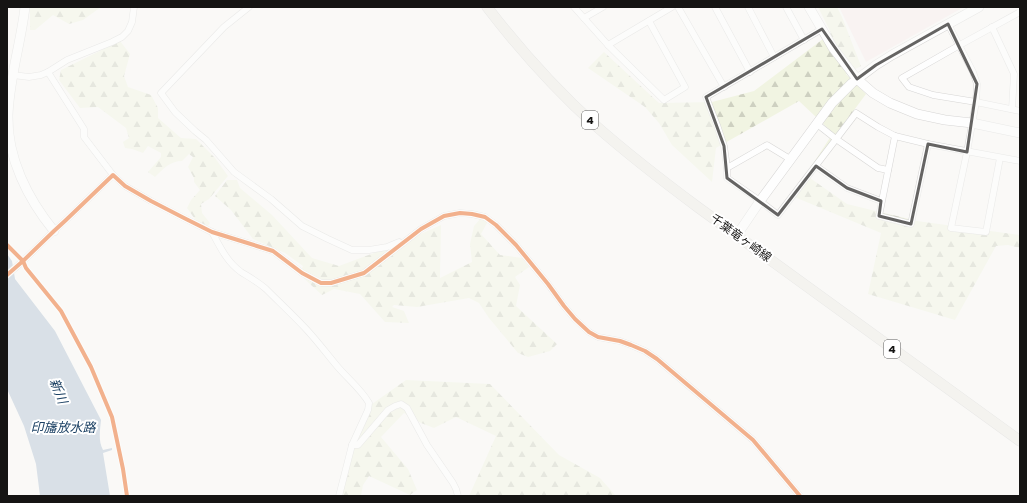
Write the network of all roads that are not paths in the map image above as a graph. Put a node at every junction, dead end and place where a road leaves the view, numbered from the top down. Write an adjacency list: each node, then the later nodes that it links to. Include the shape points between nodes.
1 (25, 7): 26 (street)
2 (134, 7): 24 (street, via 132,22 122,37 67,60)
3 (249, 7): 51 (street, via 224,27 161,93 175,112 206,140 234,172 302,226 352,250 387,247)
4 (487, 7): 50 (main road, 千葉竜ヶ崎線 / 4, via 546,77 596,126 649,171)
5 (574, 7): 15 (street)
6 (604, 7): 15 (street)
7 (672, 7): 16 (street)
8 (678, 7): 28 (street)
9 (714, 7): 25 (street)
10 (748, 7): 23 (street)
11 (786, 7): 20 (street)
12 (809, 7): 19 (street)
13 (979, 7): 17 (street)
14 (1020, 12): 18 (street)
15 (584, 18): 21 (street)
16 (649, 21): 21 (street); 21 (street, via 685,87 664,100)
17 (948, 24): 22 (street); 27 (street, via 876,65)
18 (992, 27): 22 (street); 30 (street, via 1014,74)
19 (822, 29): 20 (street); 27 (street)
20 (804, 40): 23 (street)
21 (608, 45)
22 (958, 46): 29 (street, via 977,84); 29 (street, via 902,78 909,87 933,95)
23 (774, 58): 25 (street)
24 (48, 72): 26 (street, via 29,77); 45 (street, via 84,130 84,137)
25 (750, 72): 28 (street)
26 (13, 74): 48 (street, via 8,117 13,154 28,192)
27 (857, 79): 32 (street, via 832,103); 33 (street, via 873,93 906,110)
28 (724, 87): 43 (street, via 706,97 724,146)
29 (976, 102): 30 (street); 33 (street)
30 (1012, 110): 31 (street)
31 (1020, 111)
32 (817, 124): 36 (street); 40 (street)
33 (972, 124): 34 (street); 38 (street)
34 (1020, 133)
35 (895, 136): 36 (street, via 856,113); 37 (street); 44 (street)
36 (836, 139): 42 (street); 44 (street, via 878,168)
37 (928, 144): 38 (street); 47 (street, via 911,224 879,216)
38 (967, 152): 39 (street); 39 (street, via 951,228 986,232)
39 (1000, 158): 41 (street)
40 (790, 159): 43 (street, via 767,145); 46 (street)
41 (1020, 161)
42 (816, 166): 46 (street, via 778,215); 47 (street, via 847,188)
43 (727, 168): 46 (street, via 727,178)
44 (888, 170): 47 (street)
45 (113, 175): 48 (street); 49 (street, via 151,200)
46 (760, 201): 50 (street)
47 (881, 201)
48 (54, 231): 52 (street)
49 (212, 232): 51 (street, via 273,251 302,273 321,283 331,283 364,273); 54 (street, via 232,264 254,279 295,318 366,398 368,410)
50 (737, 235): 53 (main road, 千葉竜ヶ崎線 / 4)
51 (406, 240): 57 (street, via 444,216 460,213 485,217 516,245 564,306 589,332 598,337 632,345 657,359 754,440)
52 (7, 275)
53 (1020, 441)
54 (352, 445): 55 (street); 56 (street, via 358,444 388,410 401,404 407,408 427,445 453,483)
55 (339, 496)
56 (458, 496)
57 (800, 496)

